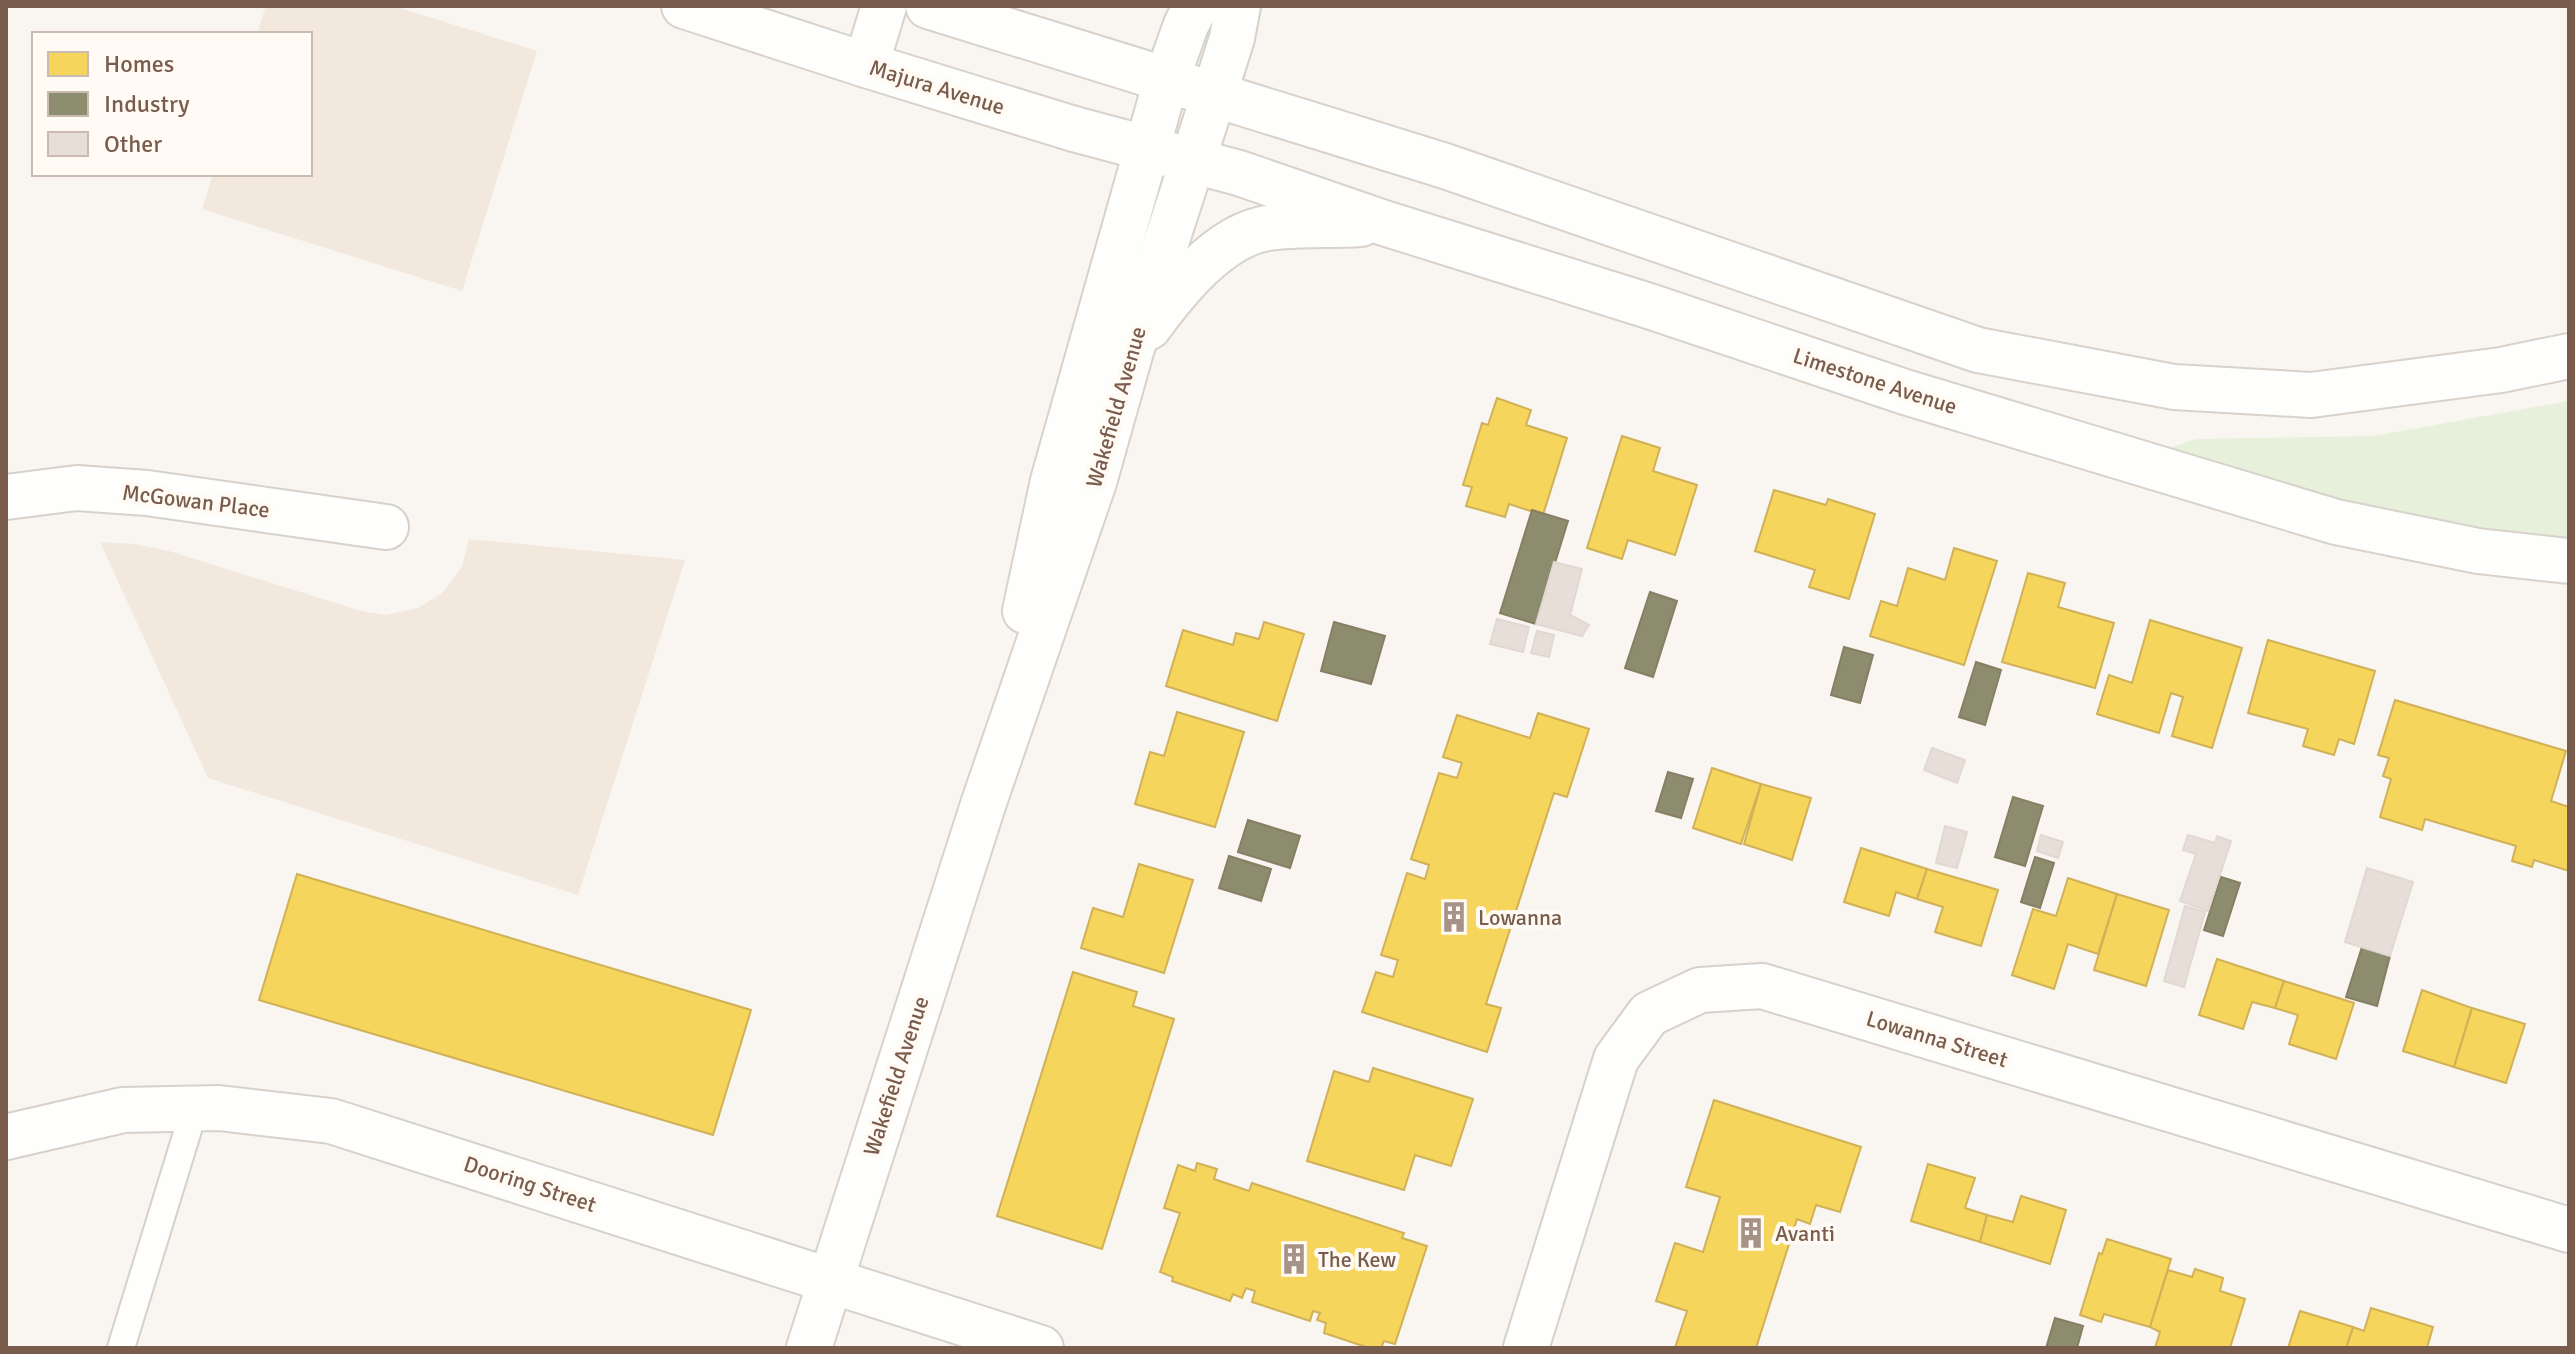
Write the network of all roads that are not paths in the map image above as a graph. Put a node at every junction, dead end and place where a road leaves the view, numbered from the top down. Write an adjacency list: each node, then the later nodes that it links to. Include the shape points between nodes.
1 (684, 6): 6 (main road, Majura Avenue)
2 (884, 6): 6 (main road)
3 (928, 6): 7 (main road)
4 (1196, 6): 7 (main road, Wakefield Avenue)
5 (1238, 6): 8 (main road, Wakefield Avenue)
6 (866, 65): 9 (main road, Majura Avenue)
7 (1166, 81): 8 (main road); 9 (main road, Wakefield Avenue)
8 (1214, 95): 10 (main road, Wakefield Avenue); 13 (main road, via 1445,166 1993,353 2174,387 2311,395)
9 (1147, 147): 10 (main road, Majura Avenue); 17 (main road, Wakefield Avenue, via 1053,481)
10 (1191, 160): 11 (main road, Limestone Avenue); 12 (main road, Wakefield Avenue)
11 (1384, 223): 12 (main road, via 1265,229 1236,241 1190,276); 16 (main road, Limestone Avenue, via 1905,392 2336,522 2478,551)
12 (1131, 351): 17 (main road, Wakefield Avenue, via 1094,482)
13 (2569, 356)
14 (6, 497): 15 (main road, McGowan Place, via 77,488 147,493)
15 (386, 527)
16 (2569, 561)
17 (983, 805): 21 (main road, Wakefield Avenue)
18 (195, 1107): 19 (main road, Dooring Street, via 123,1110); 21 (main road, Dooring Street, via 331,1121); 22 (lane)
19 (6, 1137)
20 (2569, 1230): 25 (main road, Lowanna Street, via 1762,986 1700,990 1649,1014 1616,1059)
21 (832, 1280): 23 (main road, Wakefield Avenue); 24 (main road, Dooring Street)
22 (121, 1348)
23 (809, 1348)
24 (1041, 1348)
25 (1526, 1348)

